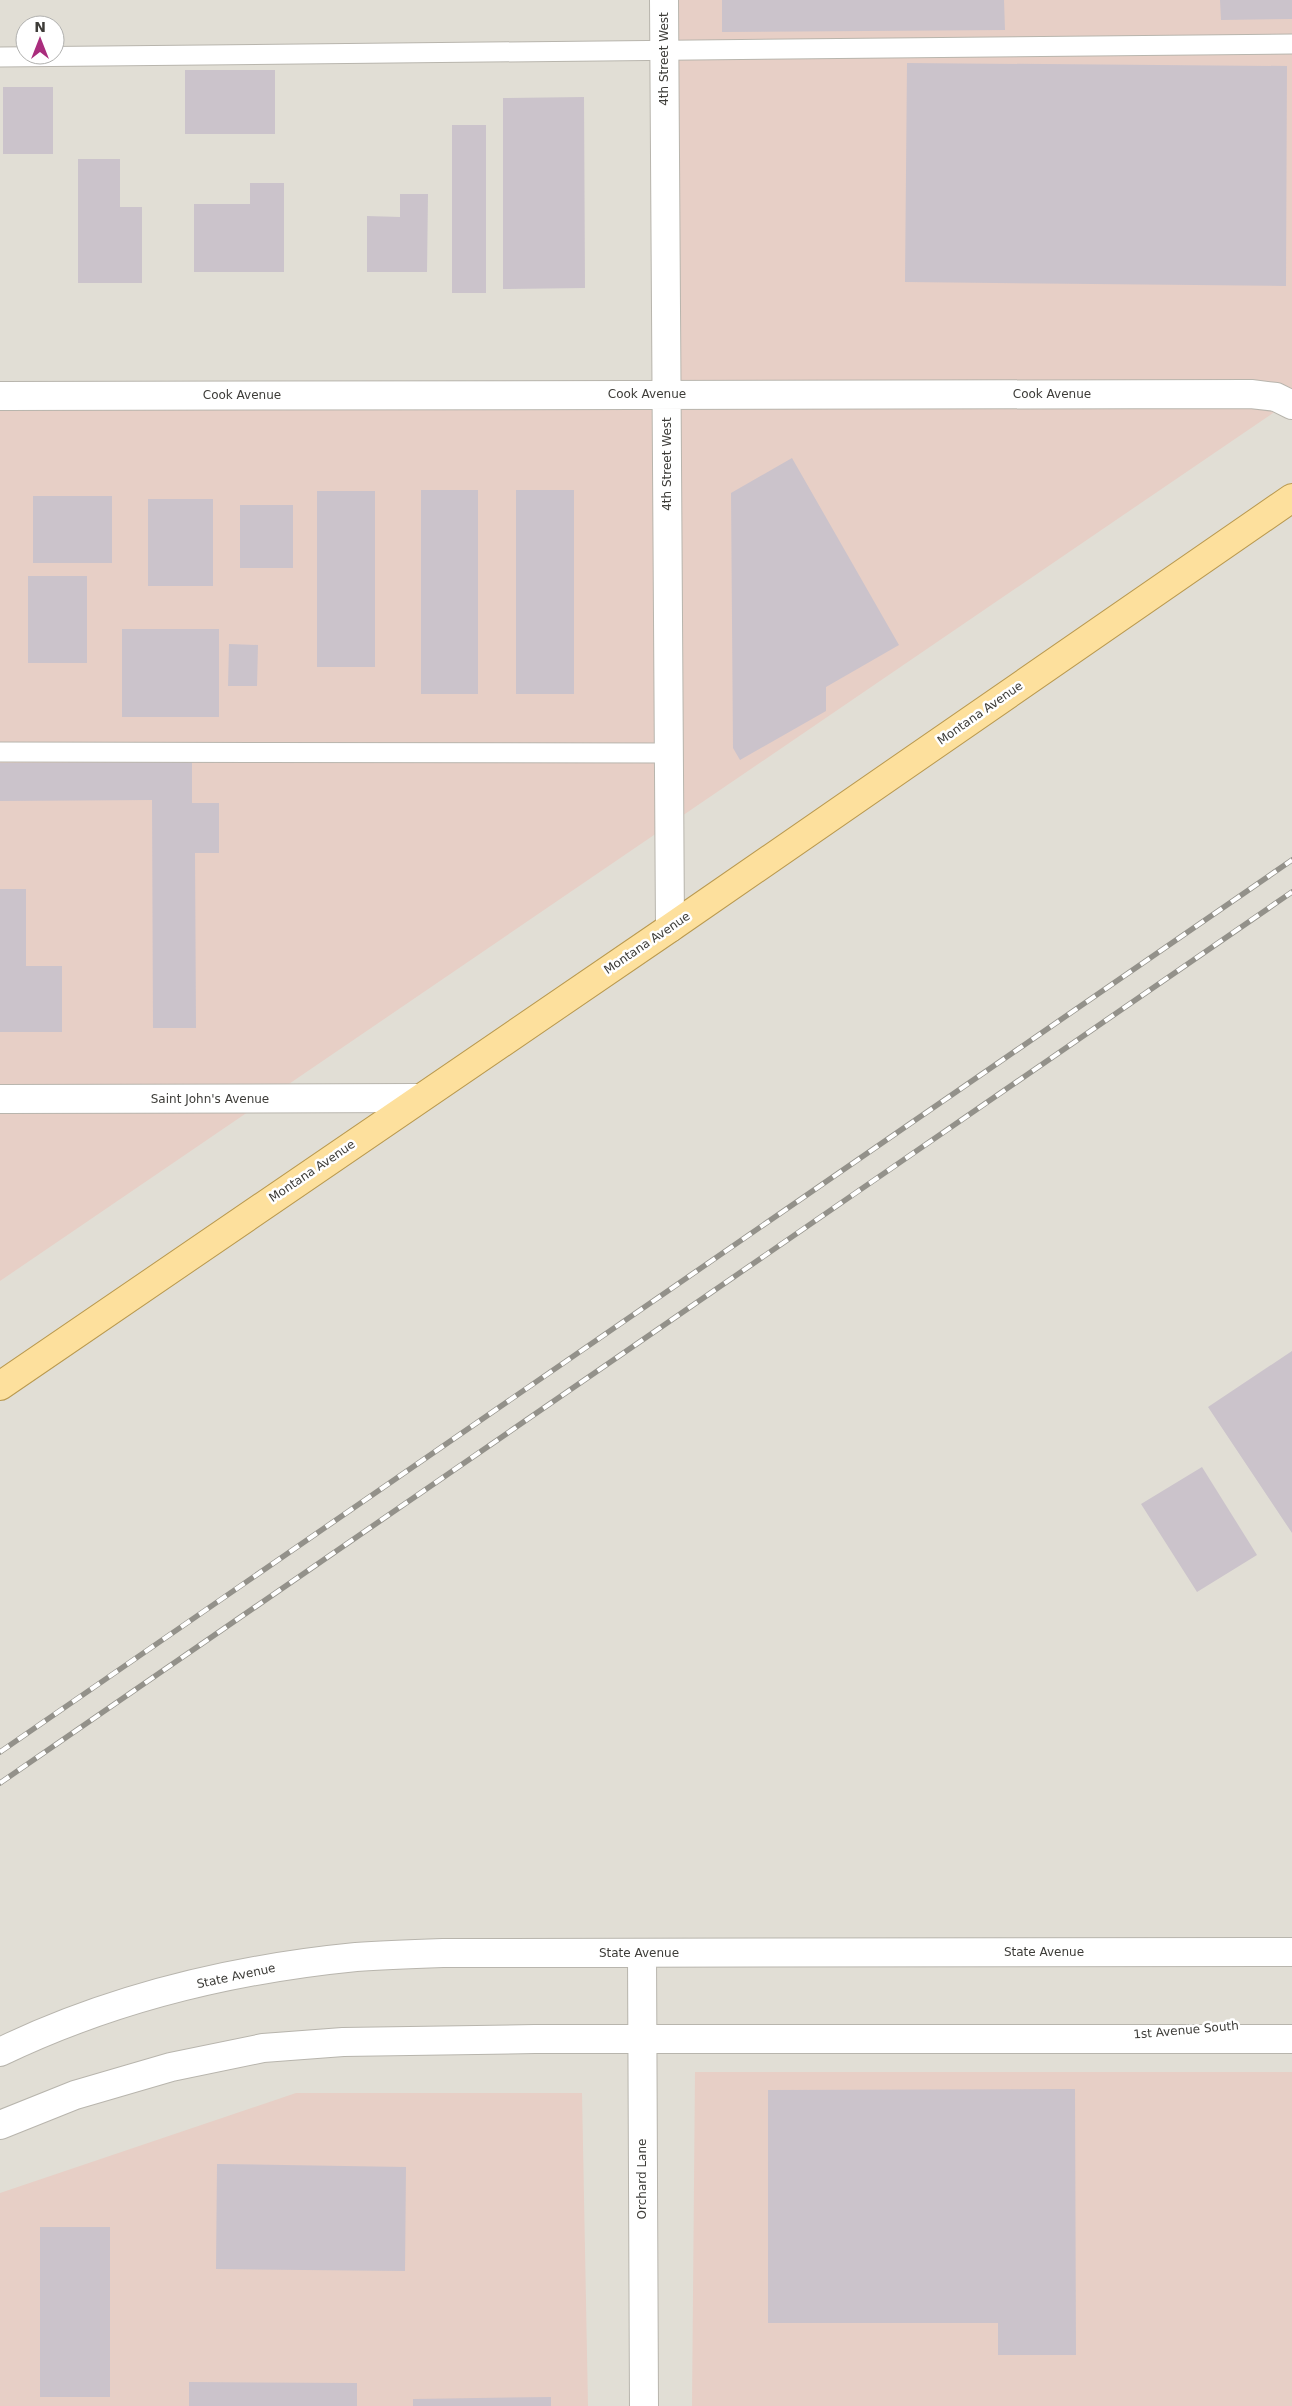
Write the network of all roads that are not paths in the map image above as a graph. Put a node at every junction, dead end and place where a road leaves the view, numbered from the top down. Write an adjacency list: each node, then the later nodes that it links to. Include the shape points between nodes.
1 (664, 0): 3 (street, 4th Street West)
2 (1292, 44): 3 (lane)
3 (664, 52): 4 (lane); 5 (street, 4th Street West)
4 (0, 58)
5 (667, 394): 6 (street, Cook Avenue); 7 (street, Cook Avenue, via 1251,394 1276,397); 10 (street, 4th Street West)
6 (0, 396)
7 (1292, 405)
8 (1292, 498): 11 (main road, Montana Avenue)
9 (0, 752): 10 (lane)
10 (669, 753): 11 (street, 4th Street West)
11 (670, 928): 12 (main road, Montana Avenue)
12 (420, 1098): 13 (street, Saint John's Avenue); 14 (main road, Montana Avenue)
13 (0, 1099)
14 (0, 1386)
15 (1292, 1952): 16 (street, State Avenue)
16 (642, 1953): 20 (street, Orchard Lane); 21 (street, State Avenue, via 443,1953 356,1957 279,1967 132,2002 76,2020)
17 (1292, 2021): 18 (street, 1st Avenue South)
18 (1079, 2038): 19 (street); 20 (street)
19 (1292, 2039)
20 (641, 2040): 22 (street, via 343,2042 263,2048 172,2067 75,2095); 23 (street, Orchard Lane)
21 (0, 2052)
22 (0, 2125)
23 (644, 2406)

